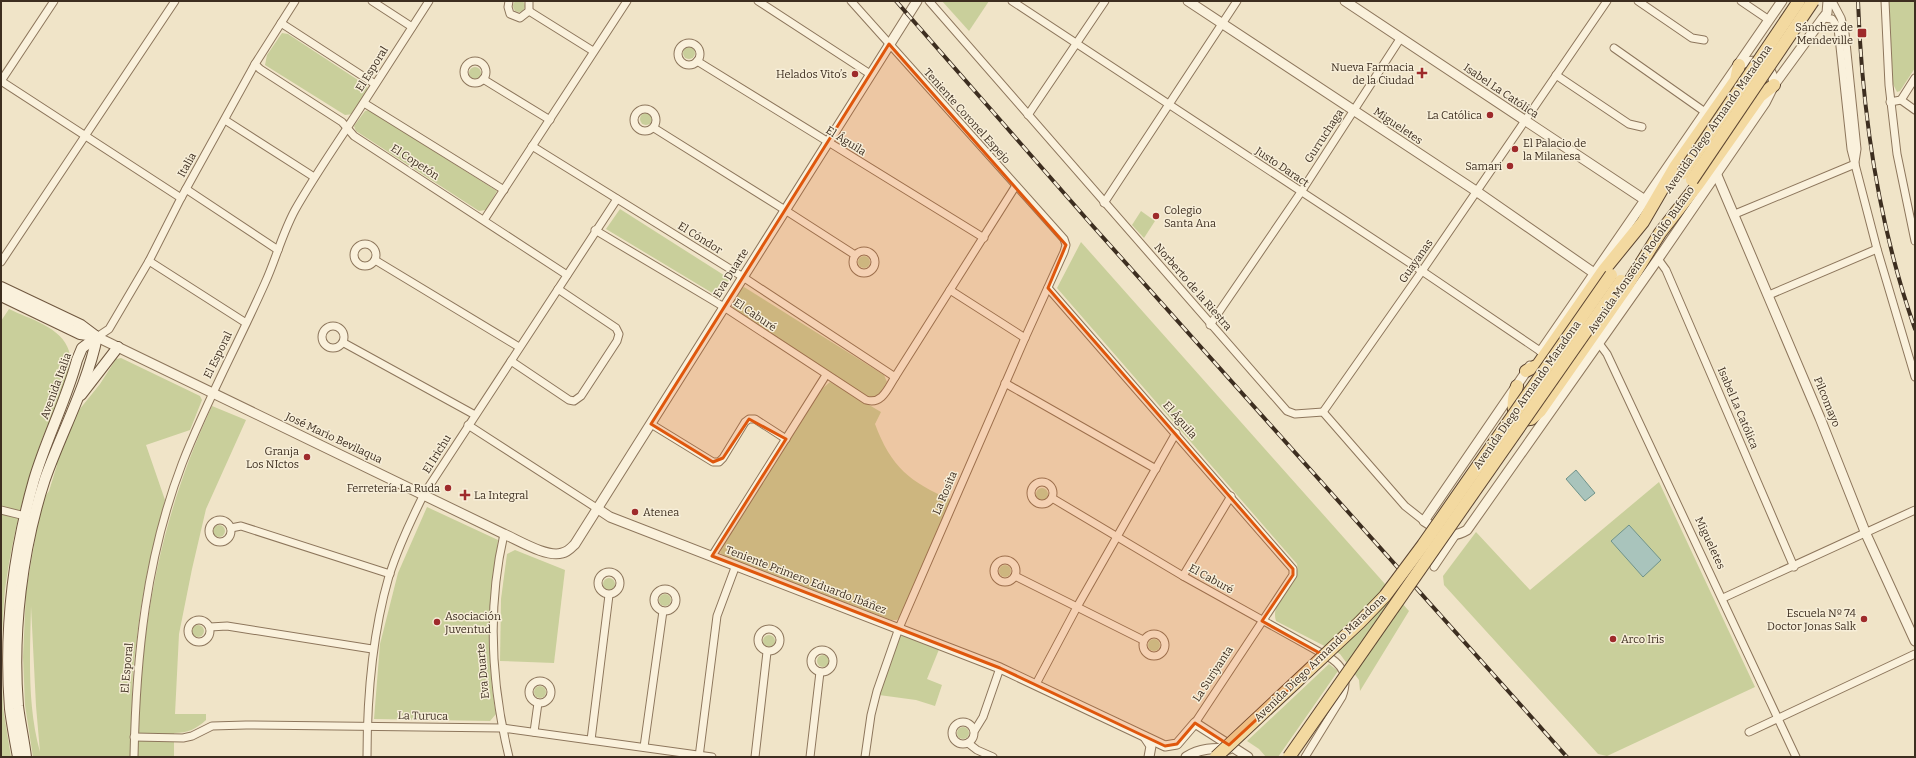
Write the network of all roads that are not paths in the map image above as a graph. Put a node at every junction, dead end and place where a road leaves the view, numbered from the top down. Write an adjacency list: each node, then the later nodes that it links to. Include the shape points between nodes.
1 (54, 1): 46 (street)
2 (175, 1): 63 (street)
3 (295, 1): 30 (street, Italia)
4 (372, 1): 32 (street)
5 (429, 1): 32 (street, El Esporal)
6 (509, 1): 27 (street, via 508,10 513,16 520,18)
7 (529, 1): 27 (street)
8 (627, 1): 38 (street)
9 (758, 1): 42 (street)
10 (851, 1): 35 (street, Teniente Coronel Espejo)
11 (917, 1): 35 (street, Eva Duarte)
12 (929, 1): 56 (street, Norberto de la Riestra)
13 (1012, 1): 36 (street, Justo Daract)
14 (1105, 1): 36 (street)
15 (1188, 1): 31 (street, Migueletes)
16 (1237, 1): 31 (street)
17 (1345, 1): 33 (street, Isabel La Católica)
18 (1607, 1): 43 (street, Guayanas)
19 (1638, 1): 34 (street, via 1692,38)
20 (1741, 1): 29 (street)
21 (1782, 1): 29 (street)
22 (1799, 1): 68 (main road, Avenida Diego Armando Maradona, bridge)
23 (1813, 1): 68 (main road, Avenida Diego Armando Maradona, bridge)
24 (1828, 1): 28 (street, Avenida Monseñor Rodolfo Bufano)
25 (1832, 1): 66 (street, via 1845,33 1858,149)
26 (1885, 1): 50 (street)
27 (529, 11): 38 (street)
28 (1823, 18): 48 (street, Avenida Monseñor Rodolfo Bufano); 66 (street, via 1832,19 1838,28 1851,149)
29 (1769, 20): 41 (street)
30 (281, 23): 40 (street, Italia); 47 (street)
31 (1222, 24): 52 (street); 54 (street, Migueletes)
32 (412, 27): 47 (street, El Esporal)
33 (1400, 38): 54 (street, Gurruchaga); 59 (street, Isabel La Católica)
34 (1704, 40)
35 (888, 44): 42 (street, Eva Duarte); 70 (street, Teniente Coronel Espejo)
36 (1077, 45): 52 (street, Justo Daract); 56 (street)
37 (1614, 48): 55 (street)
38 (593, 51): 58 (street)
39 (697, 61): 64 (street, El Águila)
40 (255, 64): 57 (street, Italia); 61 (street, El Copetón, via 342,122)
41 (1739, 65): 48 (street, via 1755,60 1763,63 1771,73); 55 (street); 82 (main road, via 1736,80 1676,168)
42 (870, 74): 64 (street, Eva Duarte)
43 (1556, 75): 59 (street, Guayanas); 60 (street, via 1629,124)
44 (1915, 78): 49 (street)
45 (483, 80): 58 (street)
46 (1, 81): 63 (street)
47 (375, 84): 51 (street, El Esporal)
48 (1774, 85): 67 (street, Avenida Monseñor Rodolfo Bufano, via 1765,103); 84 (main road, via 1760,96)
49 (1901, 100): 50 (street); 53 (street)
50 (1890, 102): 86 (street, via 1898,161)
51 (364, 103): 61 (street, El Esporal); 72 (street)
52 (1169, 105): 74 (street, Justo Daract); 78 (street)
53 (1915, 110)
54 (1354, 111): 73 (street, Migueletes); 74 (street, Gurruchaga)
55 (1705, 112): 77 (street)
56 (1028, 115): 78 (street, Norberto de la Riestra)
57 (225, 120): 69 (street); 71 (street, Italia)
58 (550, 120): 65 (street)
59 (1525, 122): 73 (street, Guayanas); 77 (street, Isabel La Católica)
60 (1642, 127)
61 (346, 128): 69 (street, El Esporal); 81 (street, El Copetón, via 354,136)
62 (654, 128): 79 (street)
63 (85, 134): 75 (street); 94 (street)
64 (827, 142): 79 (street, Eva Duarte); 85 (street, El Águila)
65 (532, 146): 72 (street); 76 (street, El Cóndor)
66 (1855, 164): 80 (street); 88 (street)
67 (1716, 172): 80 (street, Pilcomayo); 91 (street, Avenida Monseñor Rodolfo Bufano)
68 (1687, 176): 82 (main road, Avenida Diego Armando Maradona); 84 (main road, Avenida Diego Armando Maradona)
69 (314, 177): 89 (street, El Esporal, via 293,213)
70 (1015, 186): 85 (street, El Caburé); 87 (street, Teniente Coronel Espejo, via 1064,239)
71 (186, 189): 75 (street, Italia); 89 (street)
72 (504, 190): 81 (street)
73 (1476, 191): 95 (street, Guayanas); 96 (street, Migueletes)
74 (1300, 192): 95 (street, Justo Daract); 108 (street, Gurruchaga)
75 (181, 198): 93 (street, Italia)
76 (617, 198): 83 (street, El Irichu); 98 (street, El Cóndor)
77 (1644, 200): 96 (street)
78 (1104, 203): 108 (street, Norberto de la Riestra)
79 (785, 210): 90 (street); 98 (street, Eva Duarte)
80 (1735, 214): 104 (street, Pilcomayo)
81 (484, 220): 97 (street, El Copetón)
82 (1644, 222): 99 (main road, Avenida Diego Armando Maradona); 117 (main road, via 1604,270 1538,365)
83 (595, 230): 97 (street, El Irichu); 106 (street, El Caburé)
84 (1660, 233): 99 (main road, Avenida Diego Armando Maradona); 122 (main road, via 1627,286 1540,411 1531,419 1517,417 1514,412)
85 (984, 238): 103 (street, El Caburé)
86 (1915, 241)
87 (1066, 245): 101 (street, La Rosita)
88 (1877, 249): 104 (street); 120 (street)
89 (278, 250): 107 (street, El Esporal)
90 (855, 255)
91 (1658, 259): 111 (street, Avenida Monseñor Rodolfo Bufano); 149 (street, Isabel La Católica, via 1666,270)
92 (375, 260): 114 (street)
93 (149, 261): 107 (street); 109 (street, Italia, via 109,329)
94 (1, 262)
95 (1422, 271): 115 (street, Justo Daract); 125 (street, Guayanas)
96 (1594, 273): 115 (street)
97 (567, 275): 102 (street, El Irichu)
98 (743, 278): 106 (street, Eva Duarte); 119 (street, El Cóndor)
99 (1616, 278): 196 (main road, Avenida Diego Armando Maradona, bridge, via 1385,596); 198 (main road, Avenida Diego Armando Maradona, bridge)
100 (1, 288): 109 (main road, José Mario Bevilaqua, via 81,325)
101 (1048, 288): 110 (street, La Rosita); 129 (street, El Águila)
102 (558, 290): 114 (street, El Irichu); 116 (street, via 616,328 619,334 618,341 581,396 574,401)
103 (950, 290): 110 (street); 119 (street, El Caburé)
104 (1769, 295): 142 (street, Pilcomayo)
105 (1, 296): 109 (main road, José Mario Bevilaqua, via 80,334)
106 (724, 307): 118 (street, El Caburé); 127 (street, Eva Duarte)
107 (246, 323): 123 (street, El Esporal)
108 (1210, 325): 125 (street, Norberto de la Riestra, via 1287,411 1295,414)
109 (97, 337): 113 (street, José Mario Bevilaqua); 124 (main road, Avenida Italia, via 92,363); 138 (main road, Avenida Italia, via 82,348 77,360 35,479)
110 (1025, 338): 121 (street, La Rosita)
111 (1598, 342): 143 (street, Avenida Monseñor Rodolfo Bufano, via 1467,530); 155 (street, Migueletes, via 1607,354)
112 (344, 343): 126 (street)
113 (118, 347): 123 (street, José Mario Bevilaqua); 124 (main road)
114 (519, 347): 116 (street, El Irichu)
115 (1540, 351): 117 (street)
116 (511, 361): 126 (street, El Irichu)
117 (1526, 371): 122 (street)
118 (826, 375): 119 (street, El Caburé, via 870,401 879,400); 130 (street)
119 (895, 377)
120 (1915, 377)
121 (1005, 383): 131 (street); 160 (street, La Rosita)
122 (1517, 386): 139 (street)
123 (212, 393): 132 (street, José Mario Bevilaqua); 177 (street, El Esporal, via 179,473 152,569 137,671)
124 (76, 401): 185 (main road, Avenida Italia, via 45,480 26,557 20,598 16,658 18,706)
125 (1323, 412): 139 (street, via 1405,506)
126 (475, 415): 128 (street, El Irichu)
127 (651, 424): 130 (street, via 713,462 719,462 723,458 749,419 755,419); 135 (street, Eva Duarte)
128 (468, 425): 132 (street, El Irichu); 135 (street, Teniente Primero Eduardo Ibáñez)
129 (1176, 433): 131 (street); 133 (street, El Águila)
130 (786, 439): 146 (street)
131 (1156, 469): 144 (street)
132 (424, 494): 141 (street, José Mario Bevilaqua); 151 (street, El Irichu)
133 (1231, 496): 150 (street, El Águila); 153 (street)
134 (1052, 498): 144 (street, El Caburé)
135 (598, 509): 145 (street, Eva Duarte, via 575,544); 146 (street, Teniente Primero Eduardo Ibáñez, via 610,517)
136 (1, 510): 138 (street)
137 (1915, 510): 142 (street)
138 (25, 516): 184 (main road, Avenida Italia, via 12,591 8,657 10,710)
139 (1424, 521): 143 (street, via 1447,535)
140 (231, 528): 151 (street, via 241,526)
141 (504, 534): 145 (street, José Mario Bevilaqua, via 544,552 556,555); 173 (street, Eva Duarte, via 496,576 492,641 494,679)
142 (1866, 534): 149 (street); 162 (street, Pilcomayo)
143 (1455, 536): 148 (street)
144 (1117, 537): 153 (street, El Caburé); 156 (street)
145 (562, 553)
146 (712, 556): 147 (street, Teniente Primero Eduardo Ibáñez)
147 (736, 565): 160 (street, Teniente Primero Eduardo Ibáñez); 183 (street, via 717,616)
148 (1434, 567)
149 (1794, 567): 155 (street)
150 (1293, 569): 158 (street, La Suriyanta, via 1293,575)
151 (390, 574): 163 (street, El Irichu)
152 (1015, 576): 156 (street)
153 (1183, 576): 158 (street, El Caburé)
154 (609, 595): 179 (street)
155 (1723, 598): 170 (street, Migueletes)
156 (1077, 607): 161 (street); 168 (street)
157 (663, 611): 181 (street)
158 (1262, 620): 171 (street, La Suriyanta); 199 (street, El Caburé, via 1336,663 1346,678 1346,687 1339,702)
159 (210, 627): 163 (street, via 227,626)
160 (899, 628): 166 (street, Teniente Primero Eduardo Ibáñez); 192 (street, La Rosita, via 877,690)
161 (1143, 640)
162 (1915, 641)
163 (372, 649): 172 (street, El Irichu)
164 (767, 652): 190 (street)
165 (1915, 654): 170 (street)
166 (1000, 668): 168 (street, Teniente Primero Eduardo Ibáñez); 174 (street, via 982,717)
167 (820, 672): 191 (street)
168 (1036, 684): 178 (street, Teniente Primero Eduardo Ibáñez)
169 (538, 703): 175 (street)
170 (1779, 719): 176 (street); 200 (street, Migueletes)
171 (1195, 723): 178 (street, La Suriyanta, via 1177,744 1165,746); 182 (street)
172 (367, 726): 173 (street, La Turuca); 177 (street, La Turuca, via 212,726 183,738); 187 (street, El Irichu)
173 (502, 728): 175 (street, La Turuca); 188 (street, Eva Duarte)
174 (974, 730): 180 (street, via 974,738); 180 (street, via 964,722 953,729 953,739 956,742)
175 (534, 732): 179 (street, La Turuca)
176 (1749, 732)
177 (134, 737): 186 (street, El Esporal)
178 (1145, 737): 194 (street, via 1151,746)
179 (591, 740): 181 (street, La Turuca)
180 (968, 743): 193 (street)
181 (644, 747): 183 (street, La Turuca)
182 (1238, 750): 195 (street, via 1200,750); 197 (street)
183 (699, 756): 189 (street, La Turuca)
184 (18, 757)
185 (26, 757)
186 (134, 757)
187 (367, 757)
188 (509, 757)
189 (712, 757)
190 (755, 757)
191 (810, 757)
192 (865, 757)
193 (993, 757)
194 (1149, 757)
195 (1186, 757)
196 (1216, 757)
197 (1248, 757)
198 (1289, 757)
199 (1305, 757)
200 (1796, 757)

